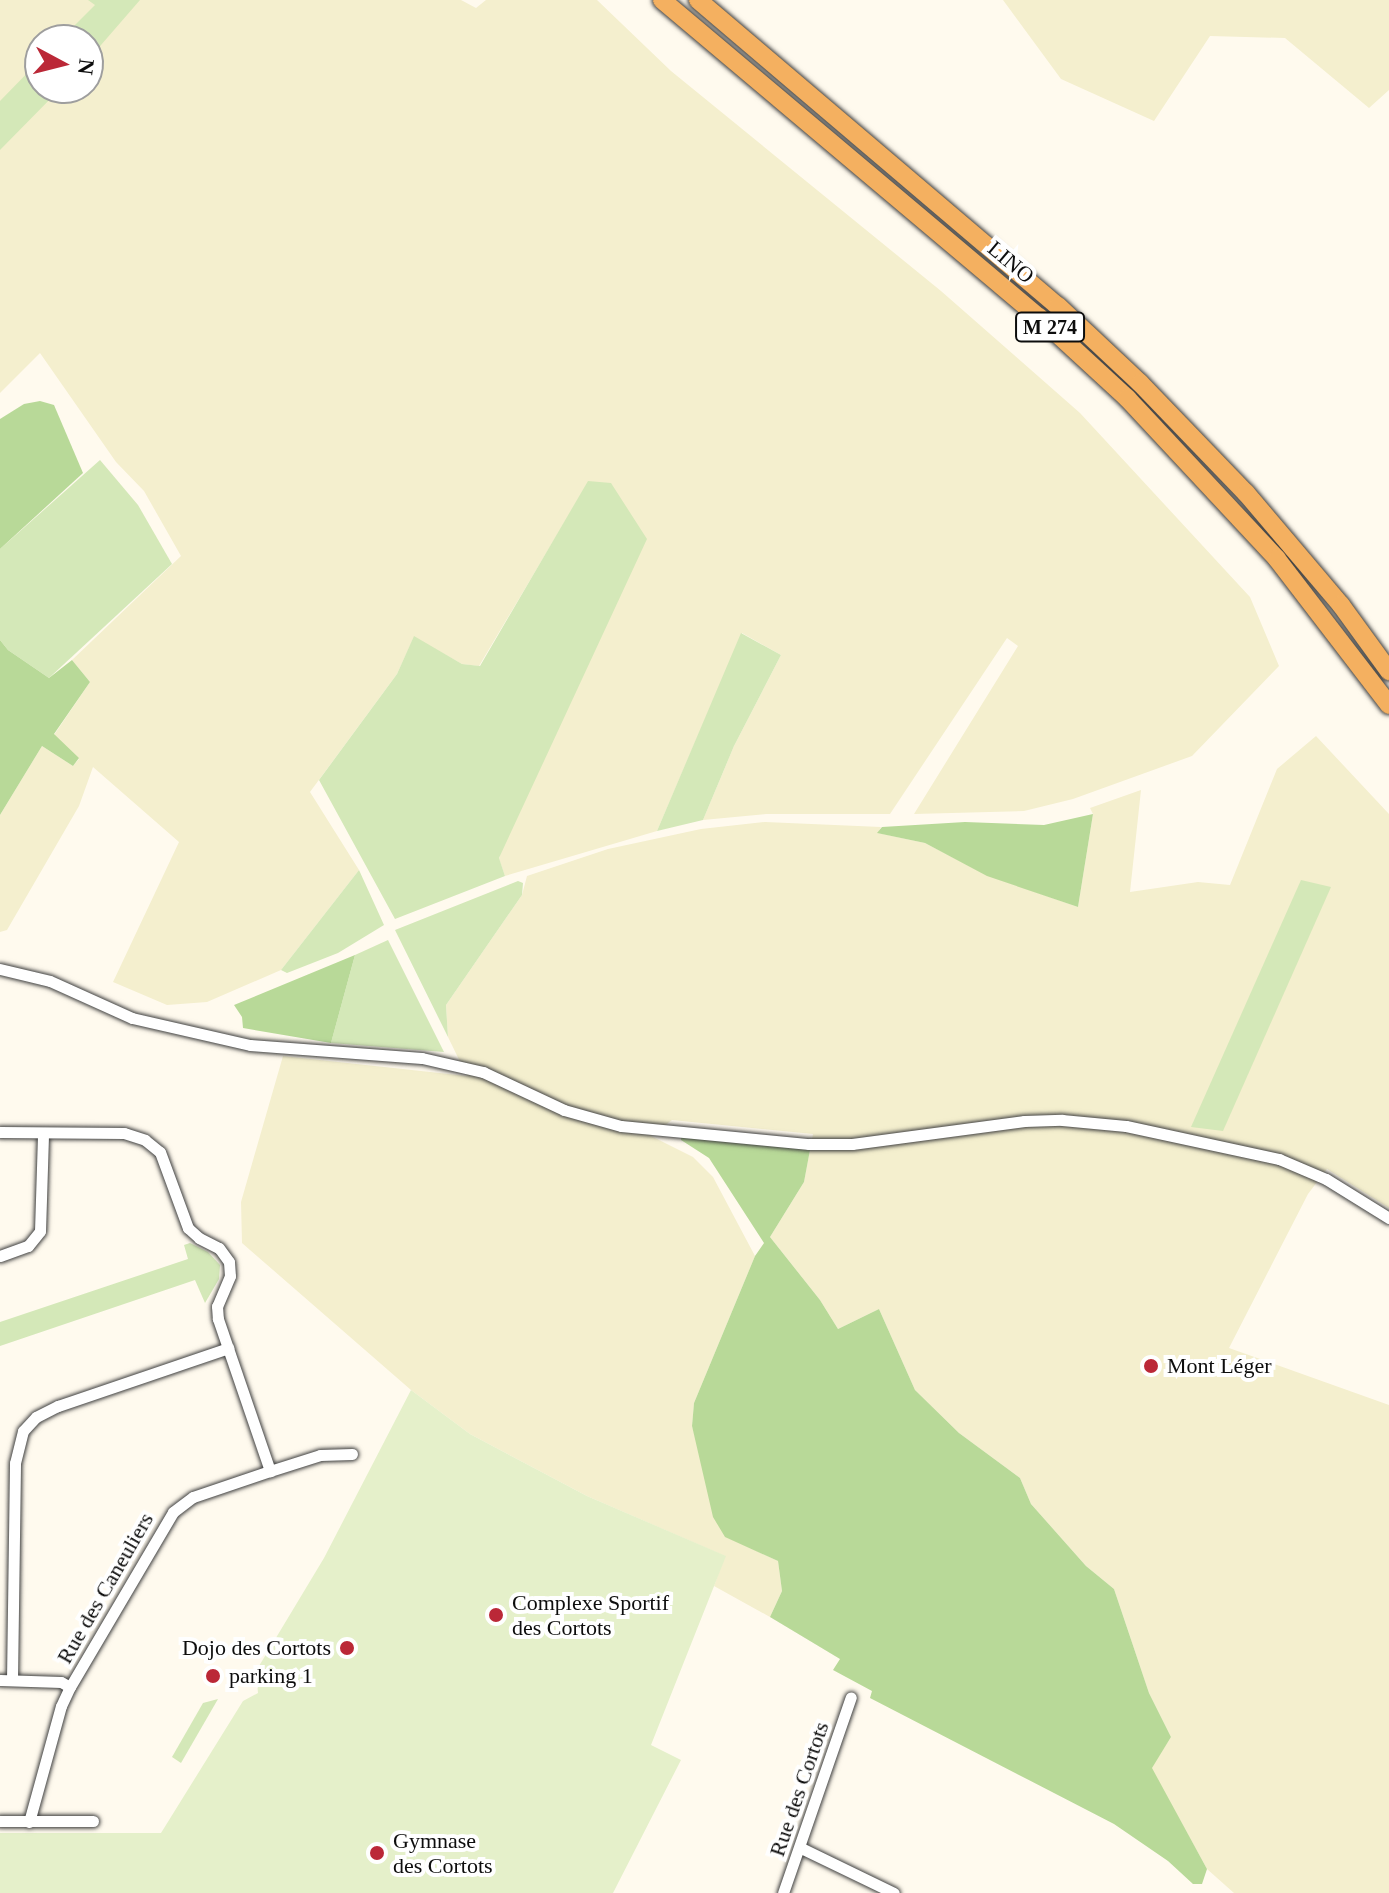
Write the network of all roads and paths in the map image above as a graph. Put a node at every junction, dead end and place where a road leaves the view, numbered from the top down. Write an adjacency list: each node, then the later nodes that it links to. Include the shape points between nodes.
1 (662, 0): 4 (highway, LINO / M 274, via 1039,317 1127,398 1277,559)
2 (698, 0): 3 (highway, LINO / M 274, via 1058,306 1140,383 1246,493)
3 (1389, 671)
4 (1389, 705)
5 (0, 969): 8 (street, via 39,977 132,1018 271,1047 422,1058 483,1072 564,1110 621,1126 809,1144 852,1144 1024,1121 1126,1126 1279,1159 1326,1179)
6 (0, 1132): 7 (street)
7 (43, 1133): 9 (street, via 40,1231 28,1246); 10 (street, via 124,1133 160,1152 188,1228 219,1248 229,1262 230,1276 217,1306)
8 (1389, 1218)
9 (0, 1256)
10 (228, 1348): 12 (street); 13 (street, via 58,1406 23,1431 15,1463)
11 (352, 1454): 12 (street, Rue des Caneuliers, via 320,1455)
12 (270, 1471): 14 (street, Rue des Caneuliers, via 178,1507)
13 (6, 1680): 14 (street)
14 (70, 1687): 18 (street, Rue des Caneuliers)
15 (851, 1697): 19 (street, Rue des Cortots)
16 (0, 1821): 18 (street)
17 (93, 1821): 18 (street)
18 (29, 1822)
19 (801, 1848): 20 (street, Rue des Cortots); 21 (street)
20 (783, 1893)
21 (894, 1893)

